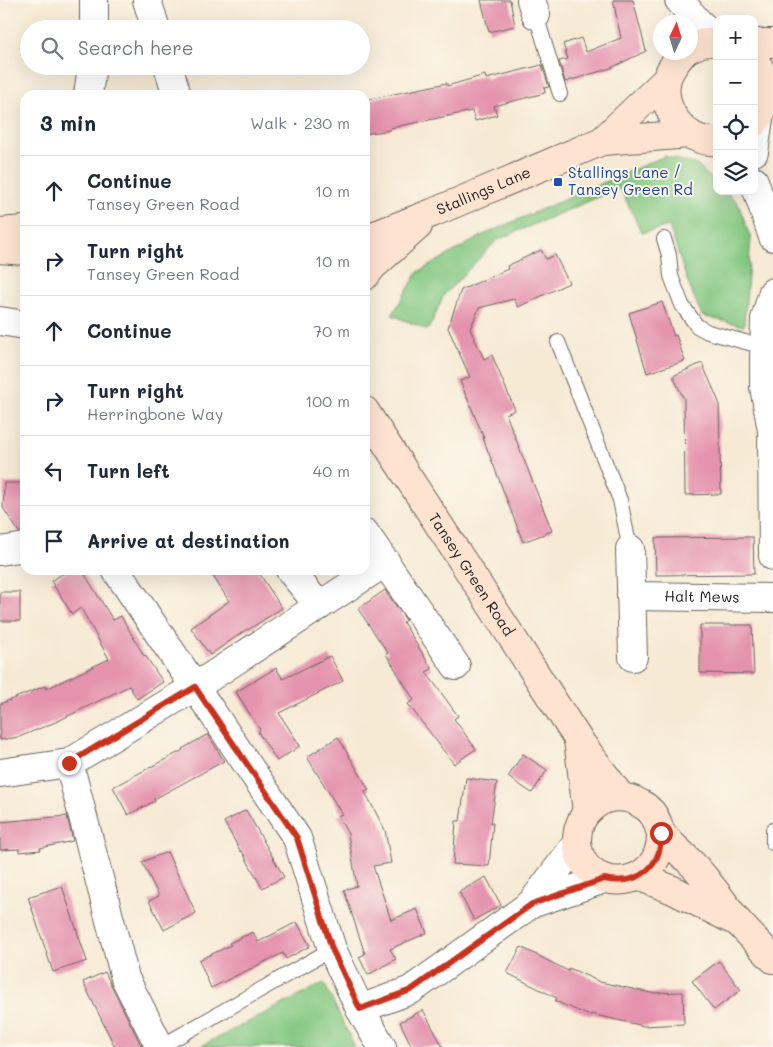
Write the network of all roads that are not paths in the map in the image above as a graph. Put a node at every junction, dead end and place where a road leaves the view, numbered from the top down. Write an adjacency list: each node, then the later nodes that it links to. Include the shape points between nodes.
1 (94, 0): 7 (street)
2 (147, 0): 8 (street)
3 (675, 0): 6 (street)
4 (680, 0): 9 (street)
5 (533, 8): 21 (lane)
6 (674, 15)
7 (94, 20)
8 (153, 20)
9 (713, 36)
10 (713, 41): 13 (street)
11 (758, 43): 12 (street)
12 (773, 43)
13 (698, 46)
14 (677, 60): 23 (street, Stallings Lane)
15 (678, 60): 24 (street, via 666,99 674,120)
16 (758, 65): 22 (street, via 766,84)
17 (91, 75): 19 (street)
18 (171, 75): 20 (street)
19 (89, 90)
20 (175, 90)
21 (560, 94)
22 (763, 109): 25 (street)
23 (602, 141): 24 (street, Stallings Lane); 27 (street, Stallings Lane)
24 (708, 141)
25 (754, 150)
26 (758, 193): 32 (street)
27 (432, 213): 28 (street); 31 (street, Stallings Lane); 36 (street)
28 (370, 217)
29 (20, 230): 30 (street)
30 (0, 232)
31 (370, 237)
32 (773, 237)
33 (664, 239): 41 (lane, via 671,276 682,305 697,326 708,332)
34 (0, 249): 35 (street)
35 (20, 251)
36 (370, 270)
37 (773, 292): 41 (street, via 765,319)
38 (0, 321): 39 (street)
39 (20, 323)
40 (558, 342): 46 (lane, via 620,500)
41 (764, 346): 43 (street, via 764,387)
42 (370, 419): 60 (street, Tansey Green Road)
43 (772, 430): 48 (street)
44 (370, 540): 49 (street)
45 (20, 548): 47 (street)
46 (630, 549): 54 (street)
47 (0, 551)
48 (773, 556)
49 (386, 562): 50 (street); 58 (street)
50 (370, 573)
51 (119, 575): 59 (street)
52 (294, 575): 56 (street)
53 (366, 575): 56 (street)
54 (632, 596): 55 (street, Halt Mews); 57 (street)
55 (773, 598)
56 (319, 606): 59 (street)
57 (633, 657)
58 (456, 666)
59 (195, 687): 61 (street); 73 (street, via 297,838)
60 (578, 739): 63 (street, Tansey Green Road); 64 (street, Tansey Green Road)
61 (69, 763): 62 (street); 76 (street, via 125,978)
62 (0, 773)
63 (621, 797): 64 (street, via 602,801); 66 (street, via 647,808)
64 (587, 812): 67 (street, via 577,832)
65 (773, 830): 68 (lane)
66 (661, 833): 69 (street, via 659,853 654,863); 72 (street, via 697,868)
67 (577, 843): 70 (street, via 581,858); 71 (street)
68 (773, 843)
69 (638, 876): 70 (street, via 616,881); 72 (street)
70 (604, 879): 71 (street)
71 (532, 904): 75 (street, via 411,990)
72 (741, 924): 74 (street)
73 (332, 949): 75 (street); 76 (lane)
74 (773, 959)
75 (360, 1009): 77 (street)
76 (160, 1047)
77 (382, 1047)

